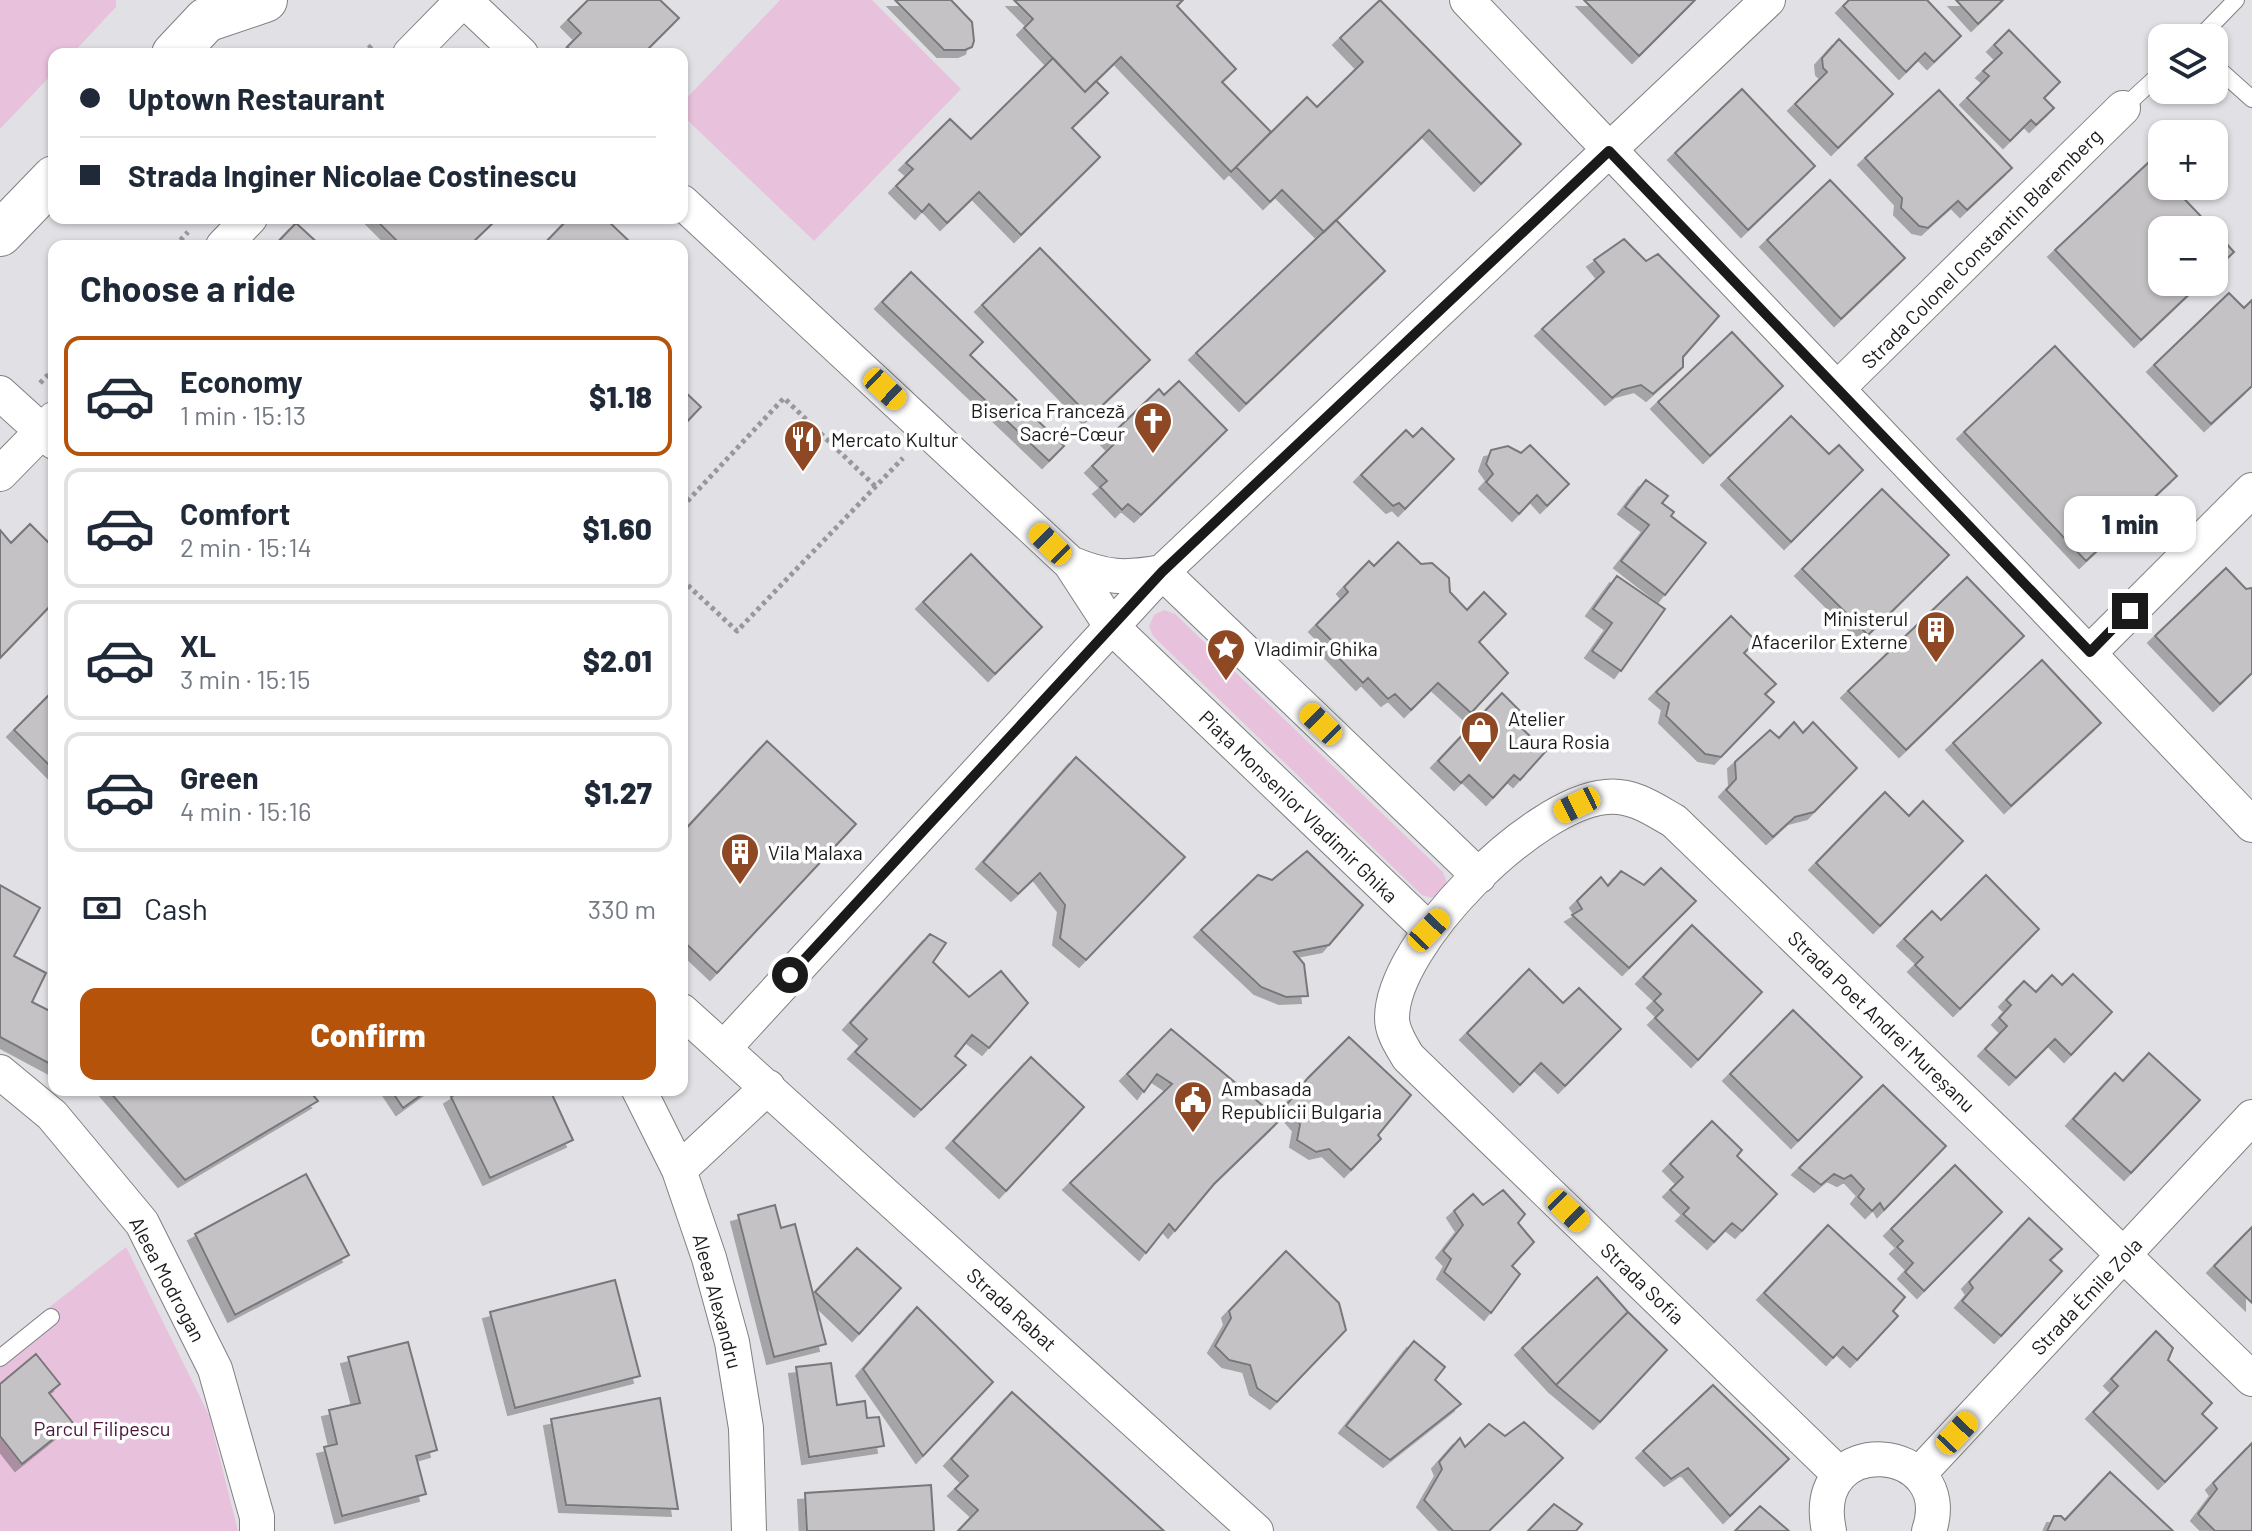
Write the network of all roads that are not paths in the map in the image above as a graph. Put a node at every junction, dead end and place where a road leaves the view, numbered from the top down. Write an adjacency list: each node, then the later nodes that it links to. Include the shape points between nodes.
1 (265, 0): 6 (main road)
2 (463, 0): 9 (street); 10 (street)
3 (1467, 0): 15 (street)
4 (1768, 0): 15 (street)
5 (2236, 0): 7 (lane)
6 (208, 10): 8 (main road)
7 (2213, 24)
8 (179, 48)
9 (416, 48)
10 (515, 48)
11 (2228, 78): 13 (lane)
12 (2148, 85): 14 (lane)
13 (2252, 99)
14 (2123, 108): 21 (street, Strada Colonel Constantin Blaremberg)
15 (1609, 151): 21 (street); 28 (street)
16 (48, 184): 19 (main road)
17 (688, 208): 27 (street)
18 (244, 224): 20 (street)
19 (0, 234)
20 (229, 240)
21 (1838, 388): 30 (street)
22 (0, 393): 23 (street)
23 (48, 429)
24 (48, 432): 25 (street)
25 (0, 474)
26 (2252, 490): 30 (street)
27 (1070, 563): 28 (street, via 1116,577); 29 (street, Piața Monsenior Vladimir Ghika)
28 (1162, 572): 29 (street); 32 (street)
29 (1111, 626): 33 (street, Piața Monsenior Vladimir Ghika); 35 (street)
30 (2090, 652): 31 (street)
31 (2252, 825)
32 (1479, 876): 33 (street); 41 (street, Strada Poet Andrei Mureșanu, via 1547,819 1607,796 1641,802 1674,821)
33 (1429, 930): 46 (street, Strada Sofia, via 1395,997 1392,1020 1408,1057)
34 (688, 1016): 35 (street, Strada Rabat)
35 (724, 1048): 37 (street, Strada Rabat)
36 (0, 1072): 47 (street, Aleea Modrogan, via 52,1115 142,1223 215,1369)
37 (768, 1087): 40 (street); 49 (street, Strada Rabat)
38 (642, 1096): 40 (street, Aleea Alexandru)
39 (2252, 1117): 41 (street, Strada Émile Zola)
40 (679, 1170): 48 (street, Aleea Alexandru, via 732,1342 746,1428)
41 (2125, 1255): 44 (street, Strada Poet Andrei Mureșanu); 45 (street, Strada Émile Zola)
42 (51, 1317): 43 (lane)
43 (0, 1358)
44 (2252, 1379)
45 (1919, 1474): 46 (street, via 1904,1463 1870,1458); 51 (street, via 1933,1504)
46 (1840, 1475): 50 (street, via 1826,1501)
47 (257, 1531)
48 (749, 1531)
49 (1256, 1531)
50 (1829, 1531)
51 (1929, 1531)

